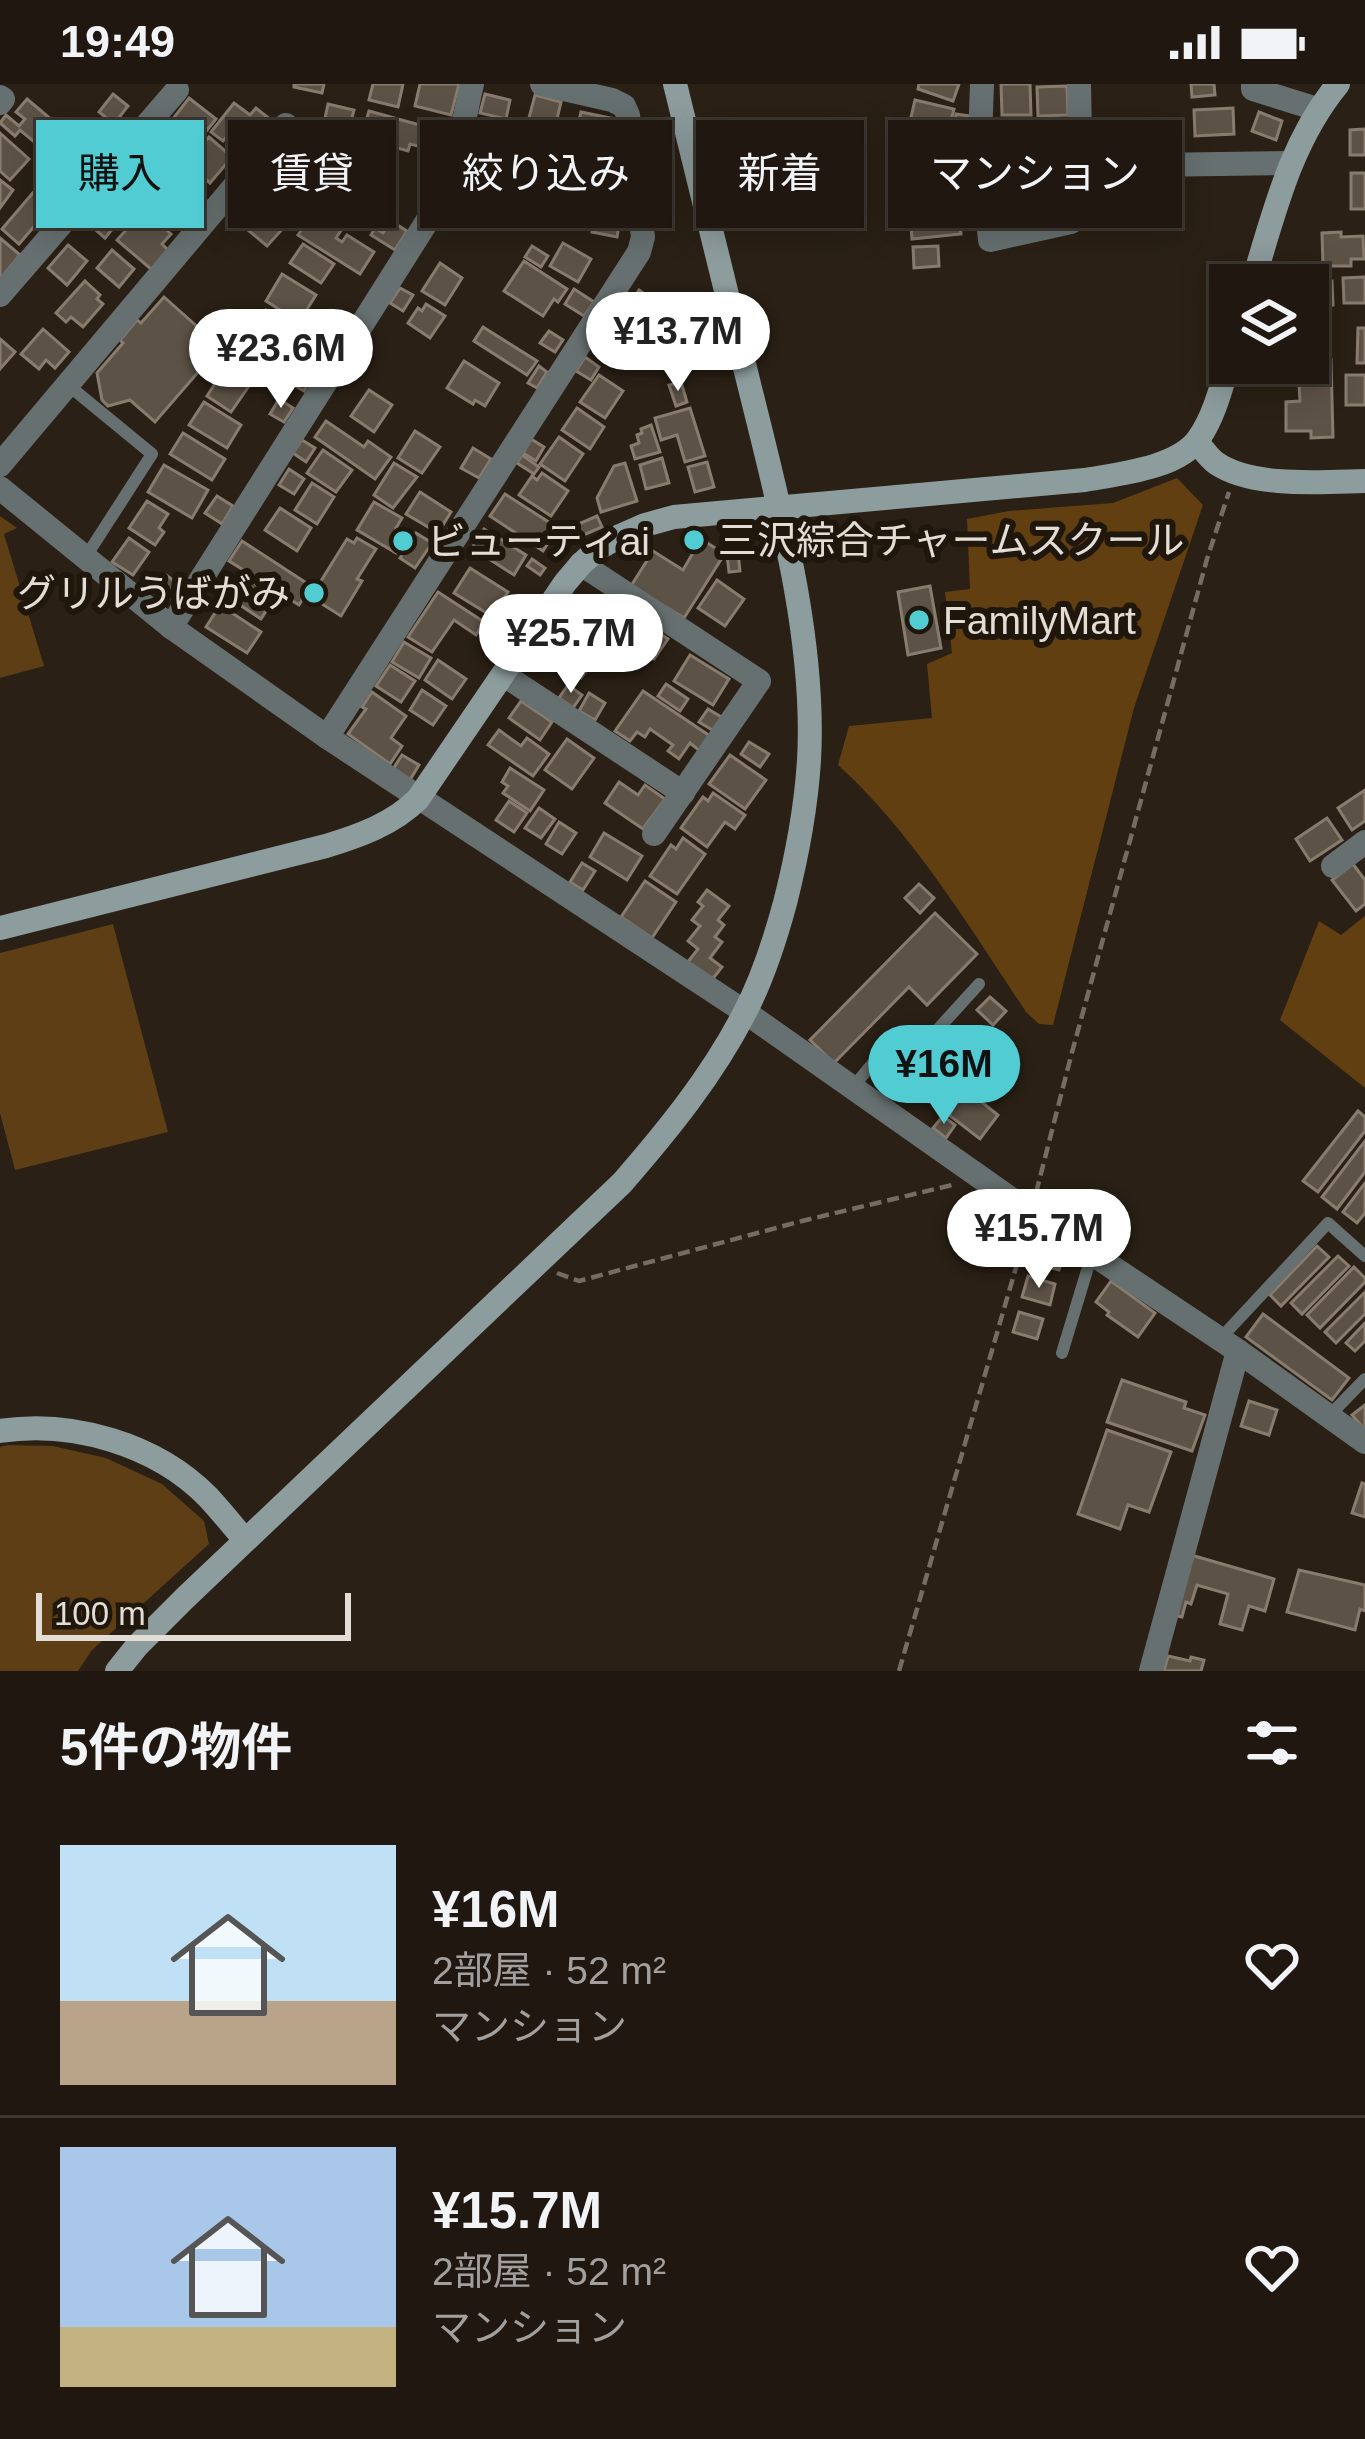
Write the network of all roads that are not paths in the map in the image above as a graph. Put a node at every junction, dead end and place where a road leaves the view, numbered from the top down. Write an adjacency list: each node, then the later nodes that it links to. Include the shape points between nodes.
1 (472, 84): 28 (street, via 450,185)
2 (542, 84): 30 (street, via 623,106 639,252)
3 (675, 84): 25 (street)
4 (982, 84): 10 (street)
5 (1078, 84): 11 (street)
6 (1253, 84): 9 (street)
7 (1338, 84): 9 (street)
8 (177, 90): 18 (street)
9 (1317, 109): 12 (street)
10 (981, 120)
11 (1079, 120)
12 (1289, 164): 13 (street); 17 (street)
13 (1182, 165)
14 (228, 194): 20 (street)
15 (989, 228): 16 (street, via 990,240)
16 (1044, 228)
17 (1258, 264)
18 (0, 295)
19 (1222, 384): 21 (street)
20 (68, 385): 22 (street); 26 (lane, via 152,454)
21 (1198, 442): 23 (street, via 1235,474); 25 (street, via 1142,470 1085,480)
22 (0, 465)
23 (1365, 481)
24 (0, 488): 26 (street)
25 (779, 508): 27 (street, via 645,525); 38 (street, via 804,644 809,755 795,864)
26 (85, 557): 28 (street)
27 (581, 564): 29 (street); 31 (street, via 759,681)
28 (171, 627): 30 (street)
29 (504, 674): 31 (street); 32 (street)
30 (327, 737): 32 (street)
31 (683, 793): 33 (street)
32 (418, 799): 36 (street, via 341,842); 38 (street)
33 (655, 834)
34 (1365, 842): 35 (street)
35 (1333, 866)
36 (0, 928)
37 (979, 984): 39 (lane, via 899,1072 878,1057)
38 (745, 1012): 39 (street); 48 (street, via 670,1128 622,1183)
39 (852, 1088): 40 (street)
40 (1092, 1254): 42 (street); 43 (lane)
41 (1365, 1256): 42 (lane, via 1328,1223)
42 (1229, 1345): 45 (street); 50 (street)
43 (1062, 1353)
44 (1365, 1378): 45 (lane)
45 (1329, 1416): 47 (street)
46 (0, 1431): 48 (street, via 67,1429 139,1451 206,1495)
47 (1365, 1442)
48 (245, 1540): 49 (street)
49 (117, 1671)
50 (1150, 1671)

